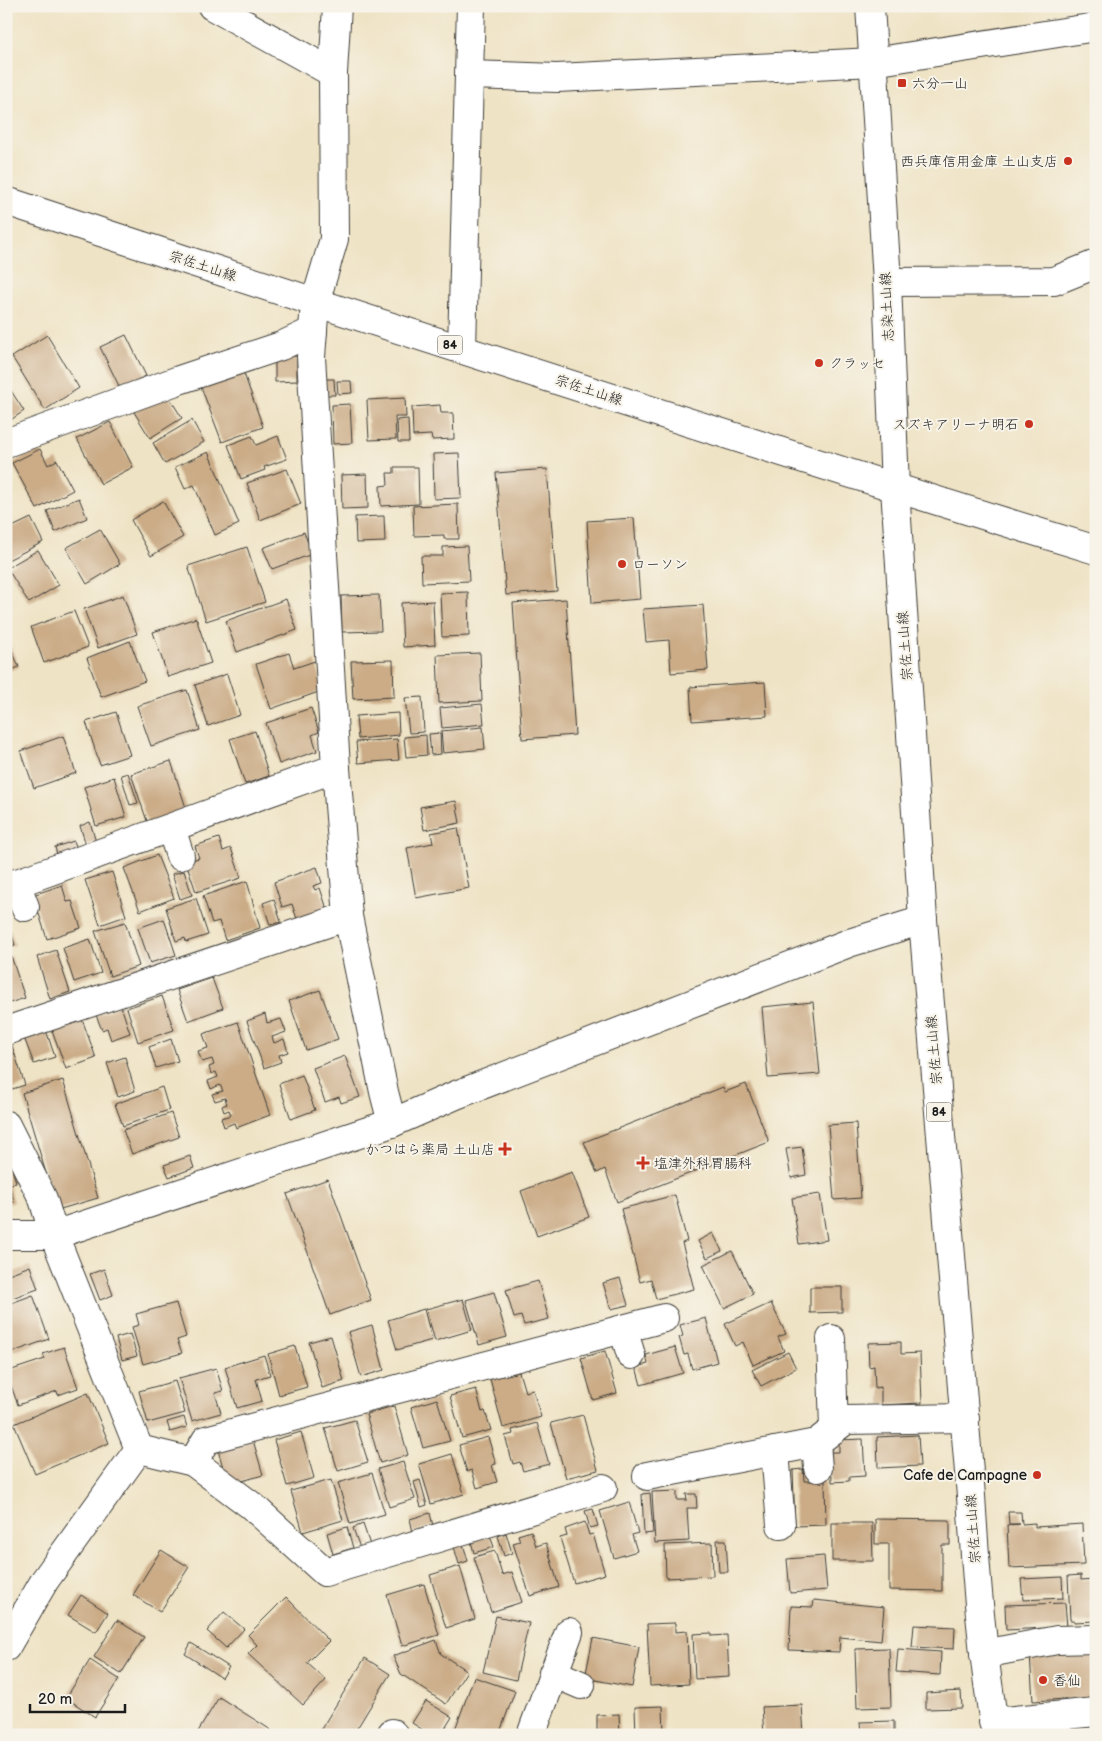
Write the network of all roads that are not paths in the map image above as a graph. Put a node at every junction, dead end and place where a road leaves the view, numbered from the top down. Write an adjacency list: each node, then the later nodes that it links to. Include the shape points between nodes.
1 (212, 6): 7 (street)
2 (337, 6): 7 (street)
3 (470, 6): 8 (street)
4 (870, 6): 6 (street, 志染土山線)
5 (1096, 27): 6 (street)
6 (873, 62): 8 (street, via 557,78); 11 (street, 志染土山線)
7 (333, 73): 12 (street, via 334,239)
8 (469, 75): 14 (street)
9 (6, 201): 12 (street, 宗佐土山線 / 84)
10 (1096, 264): 11 (street, via 1054,281)
11 (887, 282): 16 (street, 志染土山線)
12 (315, 303): 13 (street); 14 (street, 宗佐土山線 / 84)
13 (313, 331): 15 (street, via 281,346); 18 (street, via 311,357)
14 (462, 349): 16 (street, 宗佐土山線 / 84)
15 (6, 443)
16 (895, 488): 17 (street); 23 (street, 宗佐土山線 / 84)
17 (1096, 550)
18 (336, 768): 19 (street); 22 (street)
19 (170, 828): 20 (street); 21 (street)
20 (180, 856)
21 (16, 892)
22 (348, 916): 24 (street); 25 (street)
23 (923, 920): 25 (street, via 849,943 456,1095); 33 (street, 宗佐土山線 / 84)
24 (6, 1031)
25 (392, 1123): 28 (street)
26 (6, 1125): 28 (street, via 43,1199)
27 (8, 1235): 28 (street)
28 (54, 1236): 35 (street)
29 (664, 1318): 30 (street)
30 (623, 1329): 32 (street); 37 (street, via 206,1440)
31 (831, 1338): 34 (street)
32 (631, 1355)
33 (964, 1418): 34 (street, via 846,1420); 44 (street, 宗佐土山線 / 84)
34 (823, 1446): 36 (street)
35 (139, 1449): 37 (street); 43 (street, via 45,1580)
36 (775, 1451): 38 (street); 40 (street)
37 (193, 1462): 39 (street, via 252,1506 325,1572)
38 (648, 1476)
39 (603, 1488)
40 (781, 1525)
41 (568, 1632): 45 (street)
42 (1096, 1639): 44 (street, via 1057,1640)
43 (6, 1647)
44 (984, 1654): 48 (street, 宗佐土山線 / 84)
45 (553, 1673): 46 (street); 49 (street)
46 (581, 1685)
47 (1096, 1712): 48 (street)
48 (995, 1728)
49 (531, 1735)

